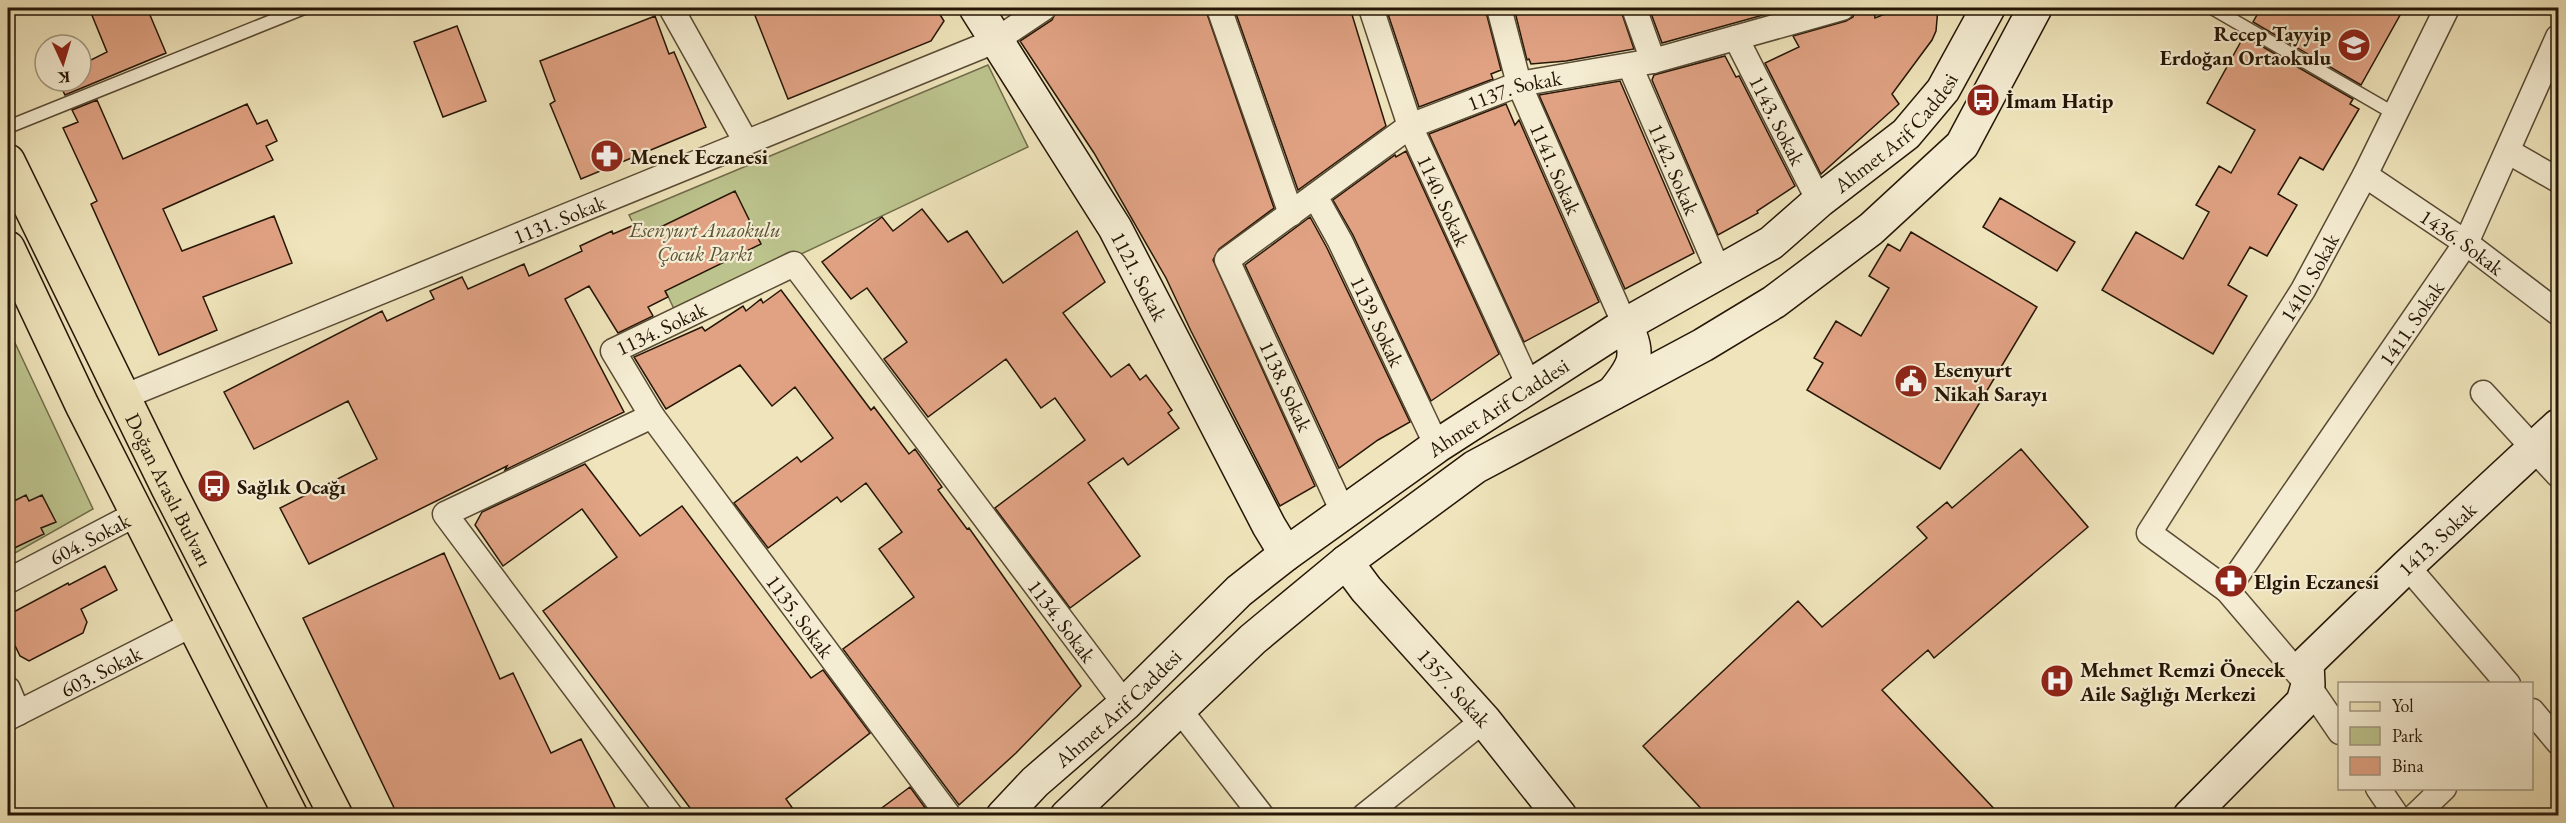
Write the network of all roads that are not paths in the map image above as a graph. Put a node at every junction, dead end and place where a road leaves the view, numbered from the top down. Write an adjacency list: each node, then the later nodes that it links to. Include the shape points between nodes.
1 (304, 8): 22 (lane)
2 (671, 8): 23 (street)
3 (976, 8): 17 (street, 1121. Sokak)
4 (1044, 8): 17 (street, 1131. Sokak)
5 (1219, 8): 30 (street)
6 (1371, 8): 21 (street, 1140. Sokak)
7 (1499, 8): 19 (street, 1141. Sokak)
8 (1634, 8): 18 (street, 1142. Sokak)
9 (1842, 8): 14 (street, 1137. Sokak)
10 (1988, 8): 29 (street, Ahmet Arif Caddesi, via 1943,90 1906,134)
11 (2035, 8): 38 (street, Ahmet Arif Caddesi, via 1962,145 1871,230 1774,302)
12 (2212, 8): 20 (lane)
13 (2447, 8): 20 (street, 1410. Sokak)
14 (1768, 17): 16 (street, 1137. Sokak)
15 (2559, 37): 24 (street, 1411. Sokak)
16 (1736, 38): 18 (street, 1137. Sokak); 29 (street, 1143. Sokak)
17 (995, 41): 23 (street, 1131. Sokak); 48 (street, 1121. Sokak, via 1115,228)
18 (1641, 64): 19 (street, 1137. Sokak); 34 (street, 1142. Sokak)
19 (1519, 84): 21 (street, 1137. Sokak); 36 (street, 1141. Sokak)
20 (2395, 114): 26 (street, 1410. Sokak)
21 (1410, 126): 28 (street, 1137. Sokak); 37 (street, 1140. Sokak)
22 (8, 127)
23 (746, 142): 40 (street, 1131. Sokak)
24 (2509, 152): 27 (street); 31 (street, 1411. Sokak)
25 (8, 161): 40 (main road, Doğan Araslı Bulvarı)
26 (2365, 175): 31 (street, 1436. Sokak); 52 (street, 1410. Sokak, via 2303,290 2149,533)
27 (2559, 180)
28 (1315, 196): 30 (street, 1137. Sokak); 43 (street, 1139. Sokak)
29 (1820, 201): 34 (street, Ahmet Arif Caddesi, via 1771,243)
30 (1292, 214): 33 (street, 1137. Sokak)
31 (2466, 243): 35 (street, 1436. Sokak); 52 (street, 1411. Sokak)
32 (8, 248): 46 (main road, Doğan Araslı Bulvarı)
33 (1227, 260): 47 (street, 1138. Sokak)
34 (1719, 272): 36 (street, Ahmet Arif Caddesi)
35 (2559, 313)
36 (1625, 325): 37 (street, Ahmet Arif Caddesi); 38 (street, via 1635,358)
37 (1530, 388): 43 (street, Ahmet Arif Caddesi)
38 (1613, 393): 49 (street, Ahmet Arif Caddesi, via 1475,467)
39 (2483, 393): 44 (street)
40 (123, 397): 69 (main road, Doğan Araslı Bulvarı)
41 (652, 416): 57 (street, 1134. Sokak, via 614,351 794,264); 70 (street, via 445,514); 71 (street, 1135. Sokak)
42 (2559, 426): 44 (street, 1413. Sokak)
43 (1437, 446): 47 (street, Ahmet Arif Caddesi)
44 (2533, 447): 45 (street); 50 (street, 1413. Sokak)
45 (2559, 475)
46 (138, 513): 51 (street, 604. Sokak); 53 (main road, Doğan Araslı Bulvarı)
47 (1343, 513): 48 (street, Ahmet Arif Caddesi)
48 (1286, 554): 57 (street, Ahmet Arif Caddesi, via 1239,591)
49 (1346, 562): 58 (street, Ahmet Arif Caddesi, via 1253,639); 61 (street, 1357. Sokak)
50 (2407, 566): 54 (street); 55 (street, 1413. Sokak, via 2307,663)
51 (8, 581)
52 (2227, 590): 55 (street)
53 (193, 624): 60 (street, 603. Sokak); 68 (main road, Doğan Araslı Bulvarı)
54 (2506, 682)
55 (2308, 685): 62 (street); 77 (street, 1413. Sokak, via 2303,702)
56 (8, 688): 60 (street)
57 (1125, 704): 64 (street, Ahmet Arif Caddesi)
58 (1179, 709): 67 (street, Ahmet Arif Caddesi); 74 (street)
59 (2533, 712): 63 (street)
60 (13, 715)
61 (1484, 720): 75 (street); 76 (street, 1357. Sokak)
62 (2338, 729)
63 (2559, 742)
64 (1035, 782): 72 (street, Ahmet Arif Caddesi); 73 (street, via 1028,799)
65 (2379, 790): 78 (street)
66 (2443, 790): 79 (street)
67 (1067, 815)
68 (291, 816)
69 (336, 816)
70 (672, 816)
71 (949, 816)
72 (1003, 816)
73 (1037, 816)
74 (1262, 816)
75 (1364, 816)
76 (1560, 816)
77 (2190, 816)
78 (2397, 816)
79 (2415, 816)

